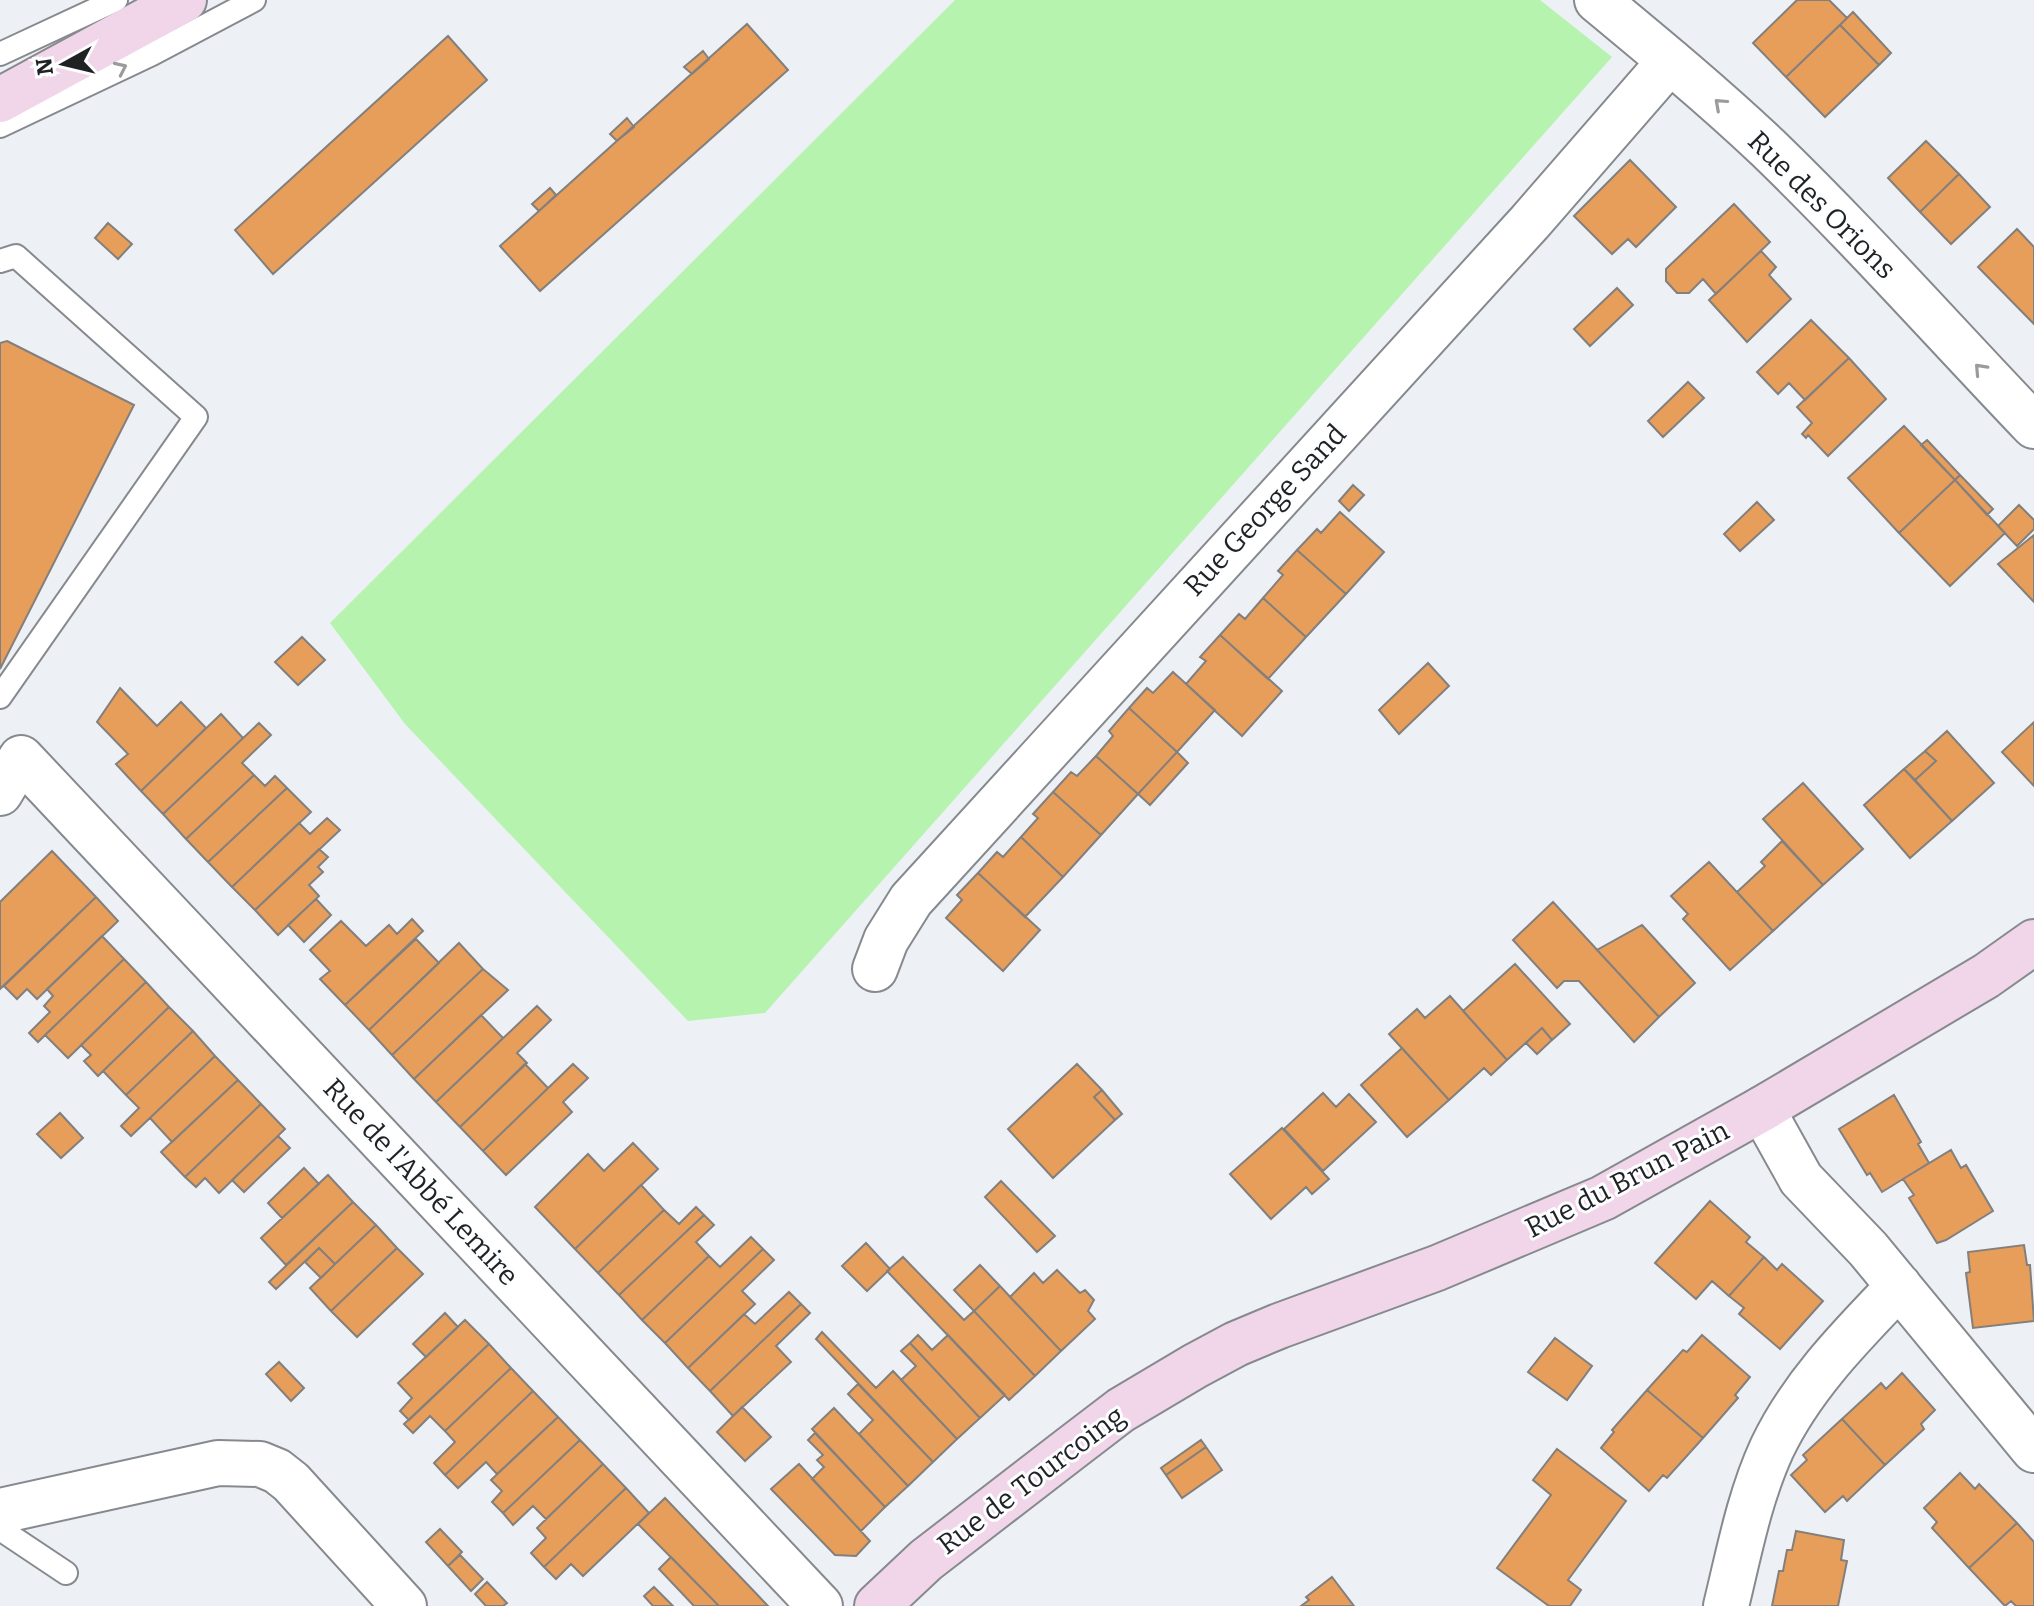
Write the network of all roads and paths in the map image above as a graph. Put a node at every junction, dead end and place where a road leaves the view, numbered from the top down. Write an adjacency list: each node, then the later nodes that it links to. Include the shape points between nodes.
1 (184, 0): 4 (main road)
2 (254, 0): 9 (lane, one-way to 2)
3 (1597, 0): 6 (street, Rue des Orions)
4 (115, 18): 5 (lane); 7 (main road); 8 (main road)
5 (0, 54)
6 (1670, 61): 11 (street, Rue des Orions, one-way to 6, via 1839,218); 15 (street, Rue George Sand, via 1530,222 911,900)
7 (0, 82)
8 (0, 100)
9 (0, 126)
10 (0, 261): 12 (lane, via 16,256 196,417)
11 (2034, 426)
12 (0, 697)
13 (10, 776): 24 (street, Rue de l'Abbé Lemire)
14 (2034, 942): 16 (main road, Rue du Brun Pain)
15 (875, 969)
16 (1762, 1109): 17 (street, via 1801,1179); 18 (main road, Rue du Brun Pain, via 1589,1204 1279,1326)
17 (1899, 1286): 19 (street); 26 (street, via 1817,1376 1773,1447 1743,1534)
18 (1195, 1366): 25 (main road, Rue de Tourcoing, via 1121,1410 926,1560)
19 (2034, 1450)
20 (0, 1511): 23 (street, via 218,1463 260,1464 291,1482)
21 (0, 1529): 22 (lane)
22 (66, 1573)
23 (404, 1606)
24 (820, 1606)
25 (877, 1606)
26 (1726, 1606)

